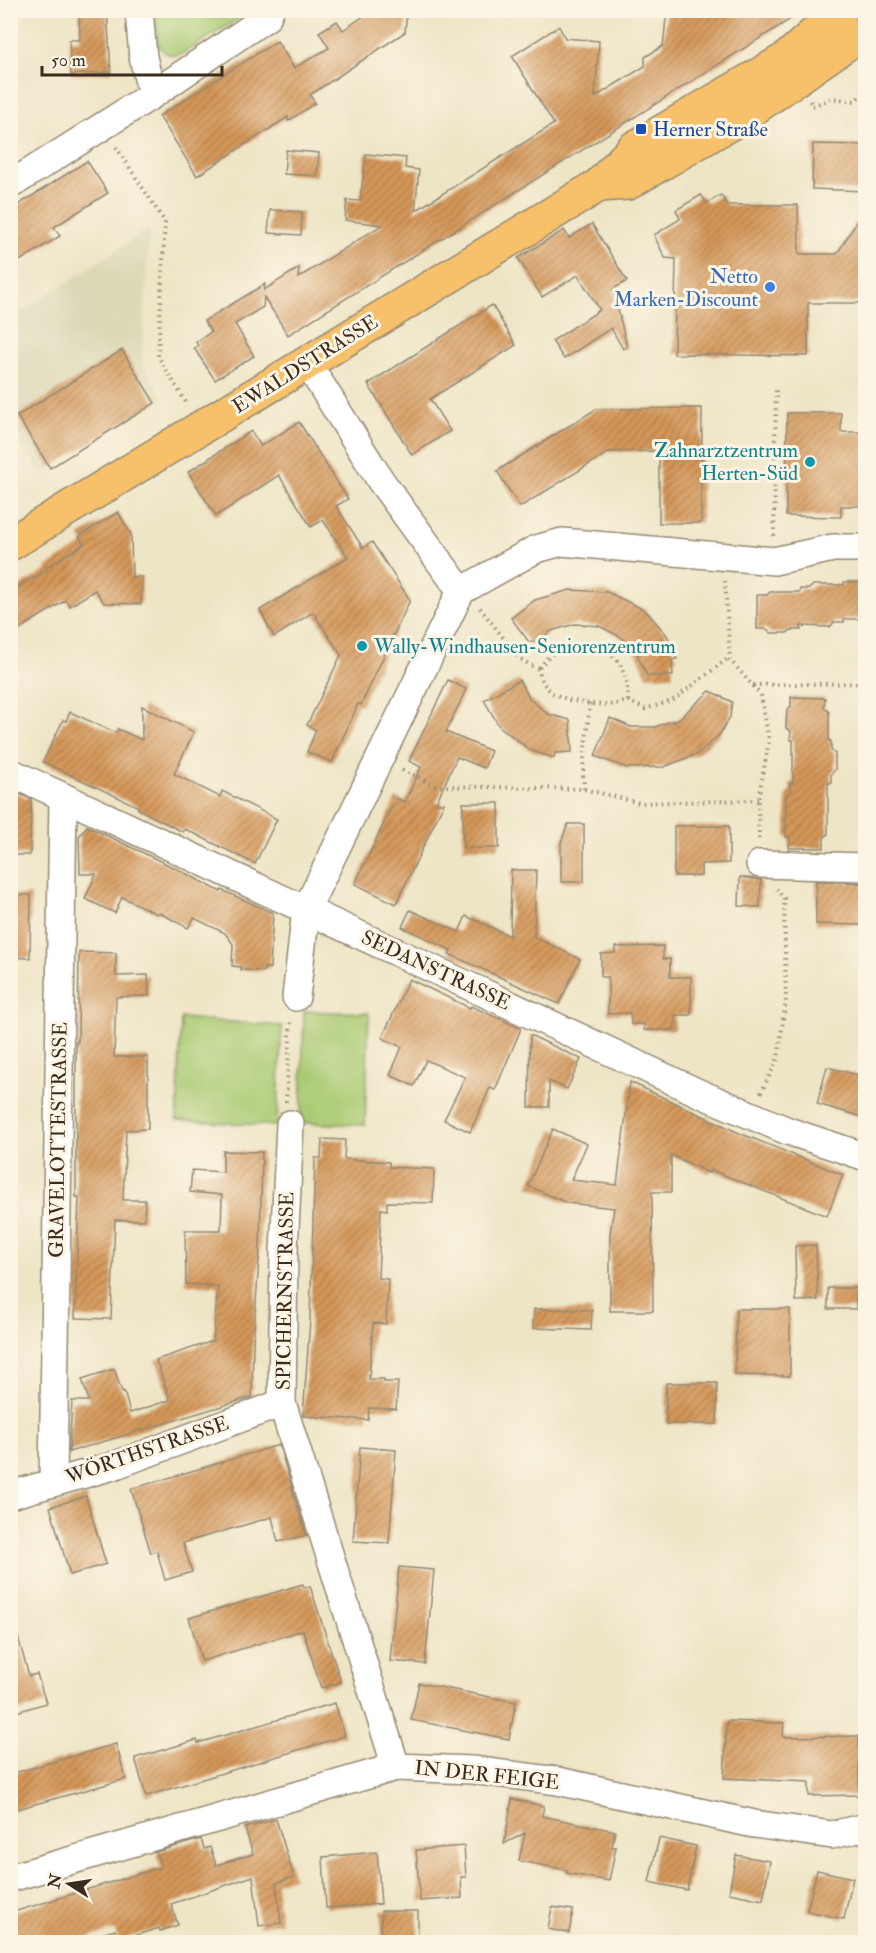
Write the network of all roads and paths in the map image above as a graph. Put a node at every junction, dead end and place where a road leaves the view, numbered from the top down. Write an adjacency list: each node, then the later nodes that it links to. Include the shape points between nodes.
1 (139, 10): 5 (street, via 143,57)
2 (270, 10): 5 (street, via 267,17)
3 (855, 27): 9 (main road, EWALDSTRASSE, via 743,116 628,183 599,185)
4 (866, 90): 6 (path, via 855,101 832,98)
5 (152, 95): 7 (street)
6 (812, 106)
7 (102, 126): 8 (street); 11 (path, via 165,222 158,356 188,406)
8 (10, 185)
9 (308, 364): 11 (main road, EWALDSTRASSE); 16 (street, via 381,482)
10 (776, 386): 15 (path)
11 (211, 423): 12 (main road, EWALDSTRASSE)
12 (10, 544)
13 (866, 548): 15 (street, via 833,548)
14 (724, 557): 15 (street); 16 (street, via 562,543 536,549); 17 (path)
15 (774, 561)
16 (461, 591): 18 (path, via 477,604 520,659); 23 (street)
17 (730, 657): 20 (path); 21 (path, via 672,701 645,709)
18 (538, 669): 21 (path, via 550,655 573,645 602,648 623,671); 22 (path, via 552,693)
19 (866, 683): 20 (path)
20 (753, 685): 27 (path, via 762,695 769,741)
21 (628, 701): 22 (path)
22 (590, 704): 25 (path)
23 (379, 760): 25 (path, via 436,786); 30 (street)
24 (10, 772): 26 (street, SEDANSTRASSE)
25 (584, 789): 27 (path, via 640,803)
26 (63, 797): 30 (street, SEDANSTRASSE); 36 (street, GRAVELOTTESTRASSE)
27 (758, 800): 28 (path)
28 (760, 864): 29 (street); 32 (path, via 784,898 786,999 778,1058)
29 (866, 867)
30 (306, 910): 31 (street); 32 (street, SEDANSTRASSE)
31 (296, 997): 33 (path, via 292,1000 285,1121)
32 (751, 1116): 34 (street, SEDANSTRASSE)
33 (290, 1124): 35 (street, SPICHERNSTRASSE)
34 (866, 1157)
35 (282, 1403): 36 (street, WÖRTHSTRASSE, via 113,1466); 38 (street, SPICHERNSTRASSE)
36 (53, 1482): 37 (street, WÖRTHSTRASSE)
37 (10, 1495)
38 (396, 1767): 39 (street, IN DER FEIGE, via 472,1770 558,1781 754,1824 832,1835); 40 (street, IN DER FEIGE)
39 (866, 1827)
40 (10, 1878)

